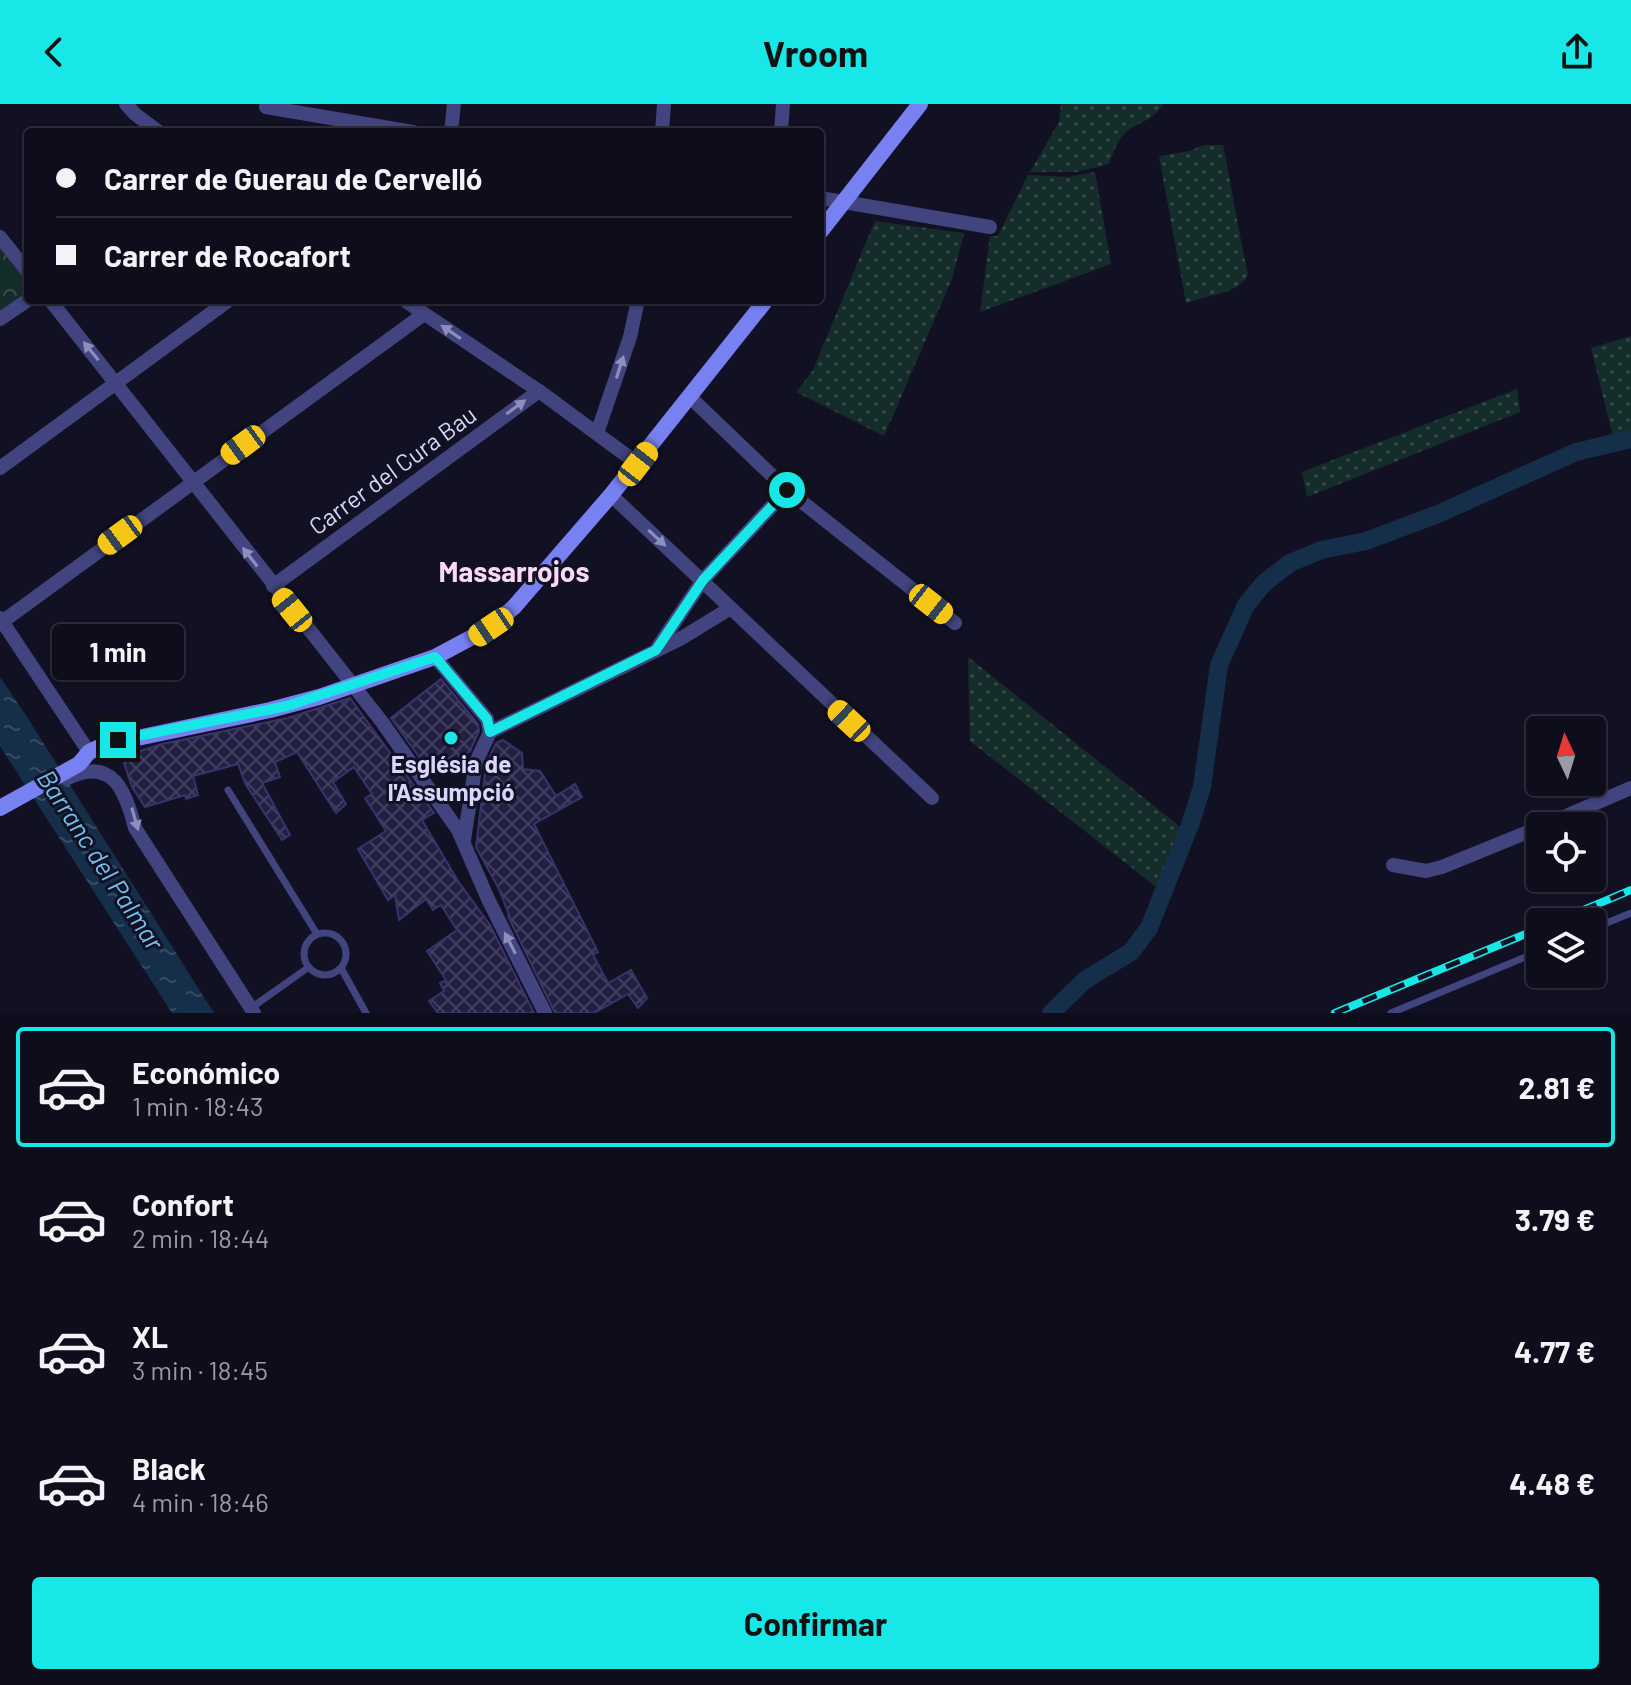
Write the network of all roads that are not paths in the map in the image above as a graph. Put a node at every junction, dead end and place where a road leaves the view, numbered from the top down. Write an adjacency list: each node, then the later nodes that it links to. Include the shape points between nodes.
1 (126, 104): 7 (street)
2 (454, 104): 9 (street)
3 (664, 104): 10 (street)
4 (783, 104): 11 (street)
5 (920, 104): 13 (street)
6 (267, 106): 8 (street)
7 (154, 128)
8 (391, 128)
9 (451, 128)
10 (662, 128)
11 (781, 128)
12 (824, 199): 13 (street)
13 (843, 202): 14 (street); 15 (street)
14 (824, 227)
15 (990, 227)
16 (0, 237): 17 (street)
17 (24, 267)
18 (24, 303): 25 (street)
19 (53, 304): 26 (street, one-way to 19)
20 (223, 304): 26 (street)
21 (410, 304): 24 (street)
22 (637, 304): 29 (street, one-way to 22)
23 (763, 304): 28 (street)
24 (424, 314): 27 (street, one-way to 24); 32 (street)
25 (0, 319)
26 (116, 382): 31 (street); 32 (street)
27 (539, 391): 29 (street); 36 (street, Carrer del Cura Bau, one-way to 27)
28 (690, 397): 30 (street); 33 (street)
29 (597, 433): 30 (street)
30 (638, 464): 34 (street)
31 (0, 468)
32 (191, 482): 36 (street, one-way to 32); 38 (street)
33 (787, 490): 35 (street); 39 (street)
34 (611, 495): 35 (street, one-way to 35); 41 (street, via 514,607 476,638)
35 (703, 580): 37 (street); 40 (street)
36 (273, 586): 42 (street)
37 (729, 609): 40 (street); 47 (street)
38 (1, 620): 44 (street)
39 (955, 623)
40 (656, 650): 43 (street)
41 (435, 657): 42 (street); 43 (street, via 487,719)
42 (351, 684): 44 (street, via 287,706 118,740); 51 (street)
43 (490, 732): 51 (street, via 476,762)
44 (84, 762): 48 (street); 59 (street, one-way to 59, via 120,786 135,828)
45 (1631, 788): 49 (street)
46 (228, 790): 55 (lane)
47 (932, 798)
48 (0, 808)
49 (1576, 812)
50 (1526, 833): 52 (street, via 1426,871)
51 (464, 840): 61 (street, one-way to 51)
52 (1393, 865)
53 (1631, 913): 54 (lane)
54 (1606, 923)
55 (317, 934): 57 (lane, via 305,949); 58 (lane, via 331,933 343,942 347,956)
56 (1526, 957): 62 (lane)
57 (309, 967): 58 (lane, via 328,975); 59 (lane)
58 (341, 968): 60 (lane)
59 (253, 1011)
60 (366, 1013)
61 (545, 1013)
62 (1391, 1013)

